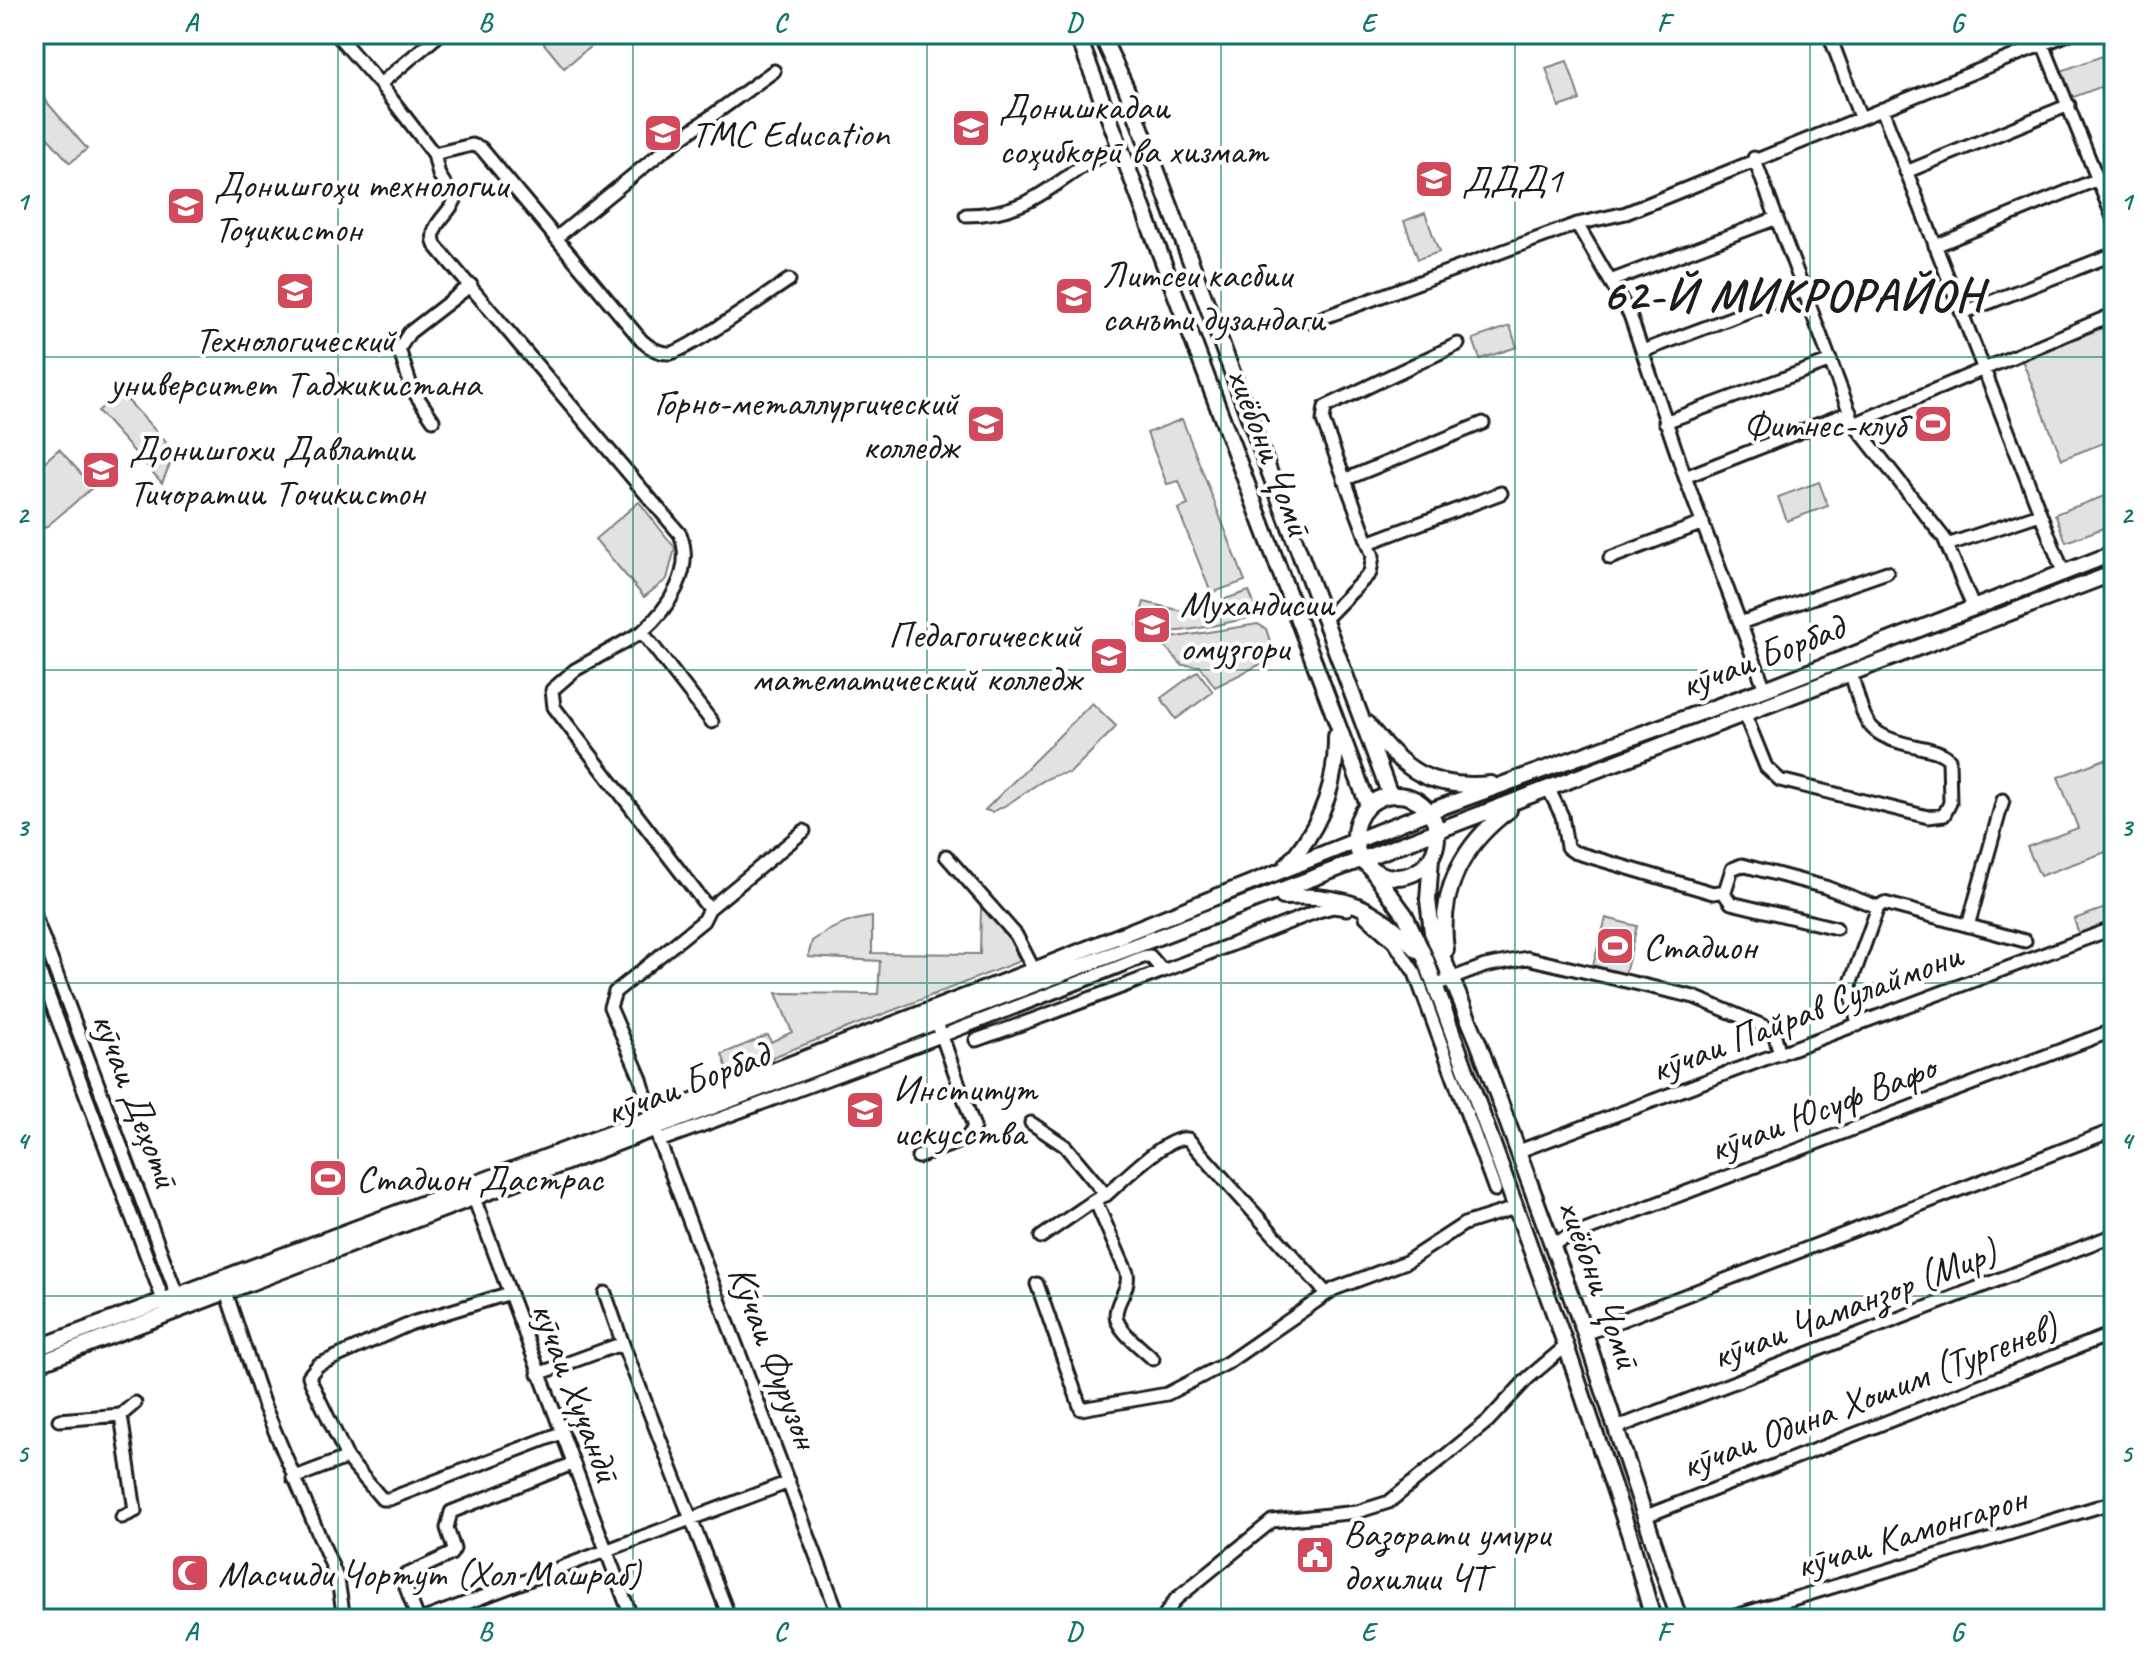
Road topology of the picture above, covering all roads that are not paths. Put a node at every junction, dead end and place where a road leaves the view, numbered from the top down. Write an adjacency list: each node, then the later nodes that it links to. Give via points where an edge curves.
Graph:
1 (336, 34): 9 (street)
2 (440, 34): 9 (street)
3 (1074, 34): 26 (main road, хиёбони Ҷомӣ)
4 (1101, 34): 24 (main road, хиёбони Ҷомӣ)
5 (1829, 34): 12 (street)
6 (2068, 34): 7 (street)
7 (2043, 44): 10 (street); 11 (street)
8 (774, 71): 22 (street)
9 (380, 84): 14 (street)
10 (2069, 105): 16 (street); 17 (street)
11 (1882, 109): 12 (street); 16 (street)
12 (1860, 117): 15 (street)
13 (1117, 148): 18 (street, via 1029,202)
14 (434, 154): 22 (street, via 472,145 481,148); 29 (street, via 439,175 455,200 435,226 433,240)
15 (1754, 158): 19 (street); 21 (street, via 1626,213)
16 (1906, 172): 23 (street)
17 (2098, 179): 20 (street); 23 (street)
18 (966, 215)
19 (1777, 218): 28 (street); 30 (street)
20 (2114, 220)
21 (1577, 224): 28 (street); 33 (street)
22 (556, 238): 27 (street, via 657,352 678,351)
23 (1935, 246): 31 (street)
24 (1189, 254): 26 (main road); 55 (main road, хиёбони Ҷомӣ)
25 (2114, 254): 31 (street)
26 (1164, 262): 63 (main road, хиёбони Ҷомӣ)
27 (789, 280)
28 (1613, 280): 35 (street)
29 (471, 285): 39 (street, via 409,333 399,349 412,389); 57 (street, via 680,534 685,560 672,598)
30 (1805, 290): 35 (street); 36 (street)
31 (1962, 313): 37 (street)
32 (2114, 314): 37 (street)
33 (1311, 322)
34 (1458, 344): 43 (street, via 1325,407 1323,421)
35 (1643, 351): 40 (street)
36 (1831, 361): 38 (street); 40 (street)
37 (1985, 371): 38 (street); 45 (street)
38 (1852, 418): 42 (street); 48 (street)
39 (433, 420)
40 (1665, 422): 42 (street)
41 (1483, 423): 43 (street)
42 (1685, 477): 46 (street)
43 (1344, 480): 47 (street)
44 (1501, 493): 47 (street)
45 (2040, 514): 48 (street); 53 (street)
46 (1703, 523): 50 (street); 56 (street)
47 (1368, 543): 55 (street, via 1373,556 1370,573)
48 (1947, 545): 54 (street)
49 (2114, 553): 53 (main road, кӯчаи Борбад)
50 (1610, 558)
51 (1887, 572): 56 (street)
52 (2114, 573): 58 (main road, кӯчаи Борбад)
53 (2064, 574): 54 (main road, кӯчаи Борбад)
54 (1974, 609): 59 (main road, кӯчаи Борбад)
55 (1325, 619): 60 (main road, хиёбони Ҷомӣ)
56 (1740, 623): 59 (street)
57 (642, 632): 62 (street); 82 (street, via 555,684 552,700)
58 (1851, 674): 61 (main road, кӯчаи Борбад); 61 (street, via 1875,733 1949,759 1950,803 1944,815 1928,817 1780,780 1766,767)
59 (1765, 689): 64 (main road, кӯчаи Борбад)
60 (1358, 712): 64 (main road, via 1392,755 1416,774 1469,786); 66 (main road, хиёбони Ҷомӣ)
61 (1745, 715): 65 (main road, кӯчаи Борбад)
62 (712, 722)
63 (1336, 723): 69 (main road, хиёбони Ҷомӣ); 77 (main road, via 1335,771 1325,808)
64 (1511, 782): 70 (main road, кӯчаи Борбад)
65 (1549, 790): 67 (main road, кӯчаи Борбад); 78 (street, via 1570,850)
66 (1390, 795): 69 (main road); 70 (main road, via 1413,799)
67 (1523, 799): 72 (main road, кӯчаи Борбад); 93 (main road, via 1477,837 1458,864 1443,931)
68 (2003, 800): 85 (street)
69 (1368, 805): 73 (main road)
70 (1430, 811): 72 (main road); 73 (main road, кӯчаи Борбад)
71 (804, 831): 82 (street)
72 (1437, 833): 75 (main road); 76 (main road, кӯчаи Борбад)
73 (1354, 842): 76 (main road); 77 (main road, кӯчаи Борбад)
74 (946, 856): 91 (street, via 1016,935)
75 (1431, 858): 76 (main road, кӯчаи Борбад, via 1398,878); 93 (main road, via 1432,932)
76 (1367, 866): 79 (main road, кӯчаи Борбад); 90 (main road, хиёбони Ҷомӣ, via 1405,915)
77 (1285, 867): 91 (main road, кӯчаи Борбад)
78 (1723, 892): 81 (street, via 1732,869 1742,865); 86 (street, via 1731,903)
79 (1267, 898): 80 (main road); 98 (main road, кӯчаи Борбад)
80 (1333, 902): 84 (main road); 92 (street)
81 (1878, 907): 85 (street, via 1884,903); 97 (street, via 1850,985)
82 (709, 909): 104 (street, Кӯчаи Фурузон, via 703,921 609,1001)
83 (35, 918): 120 (street, кӯчаи Деҳотӣ)
84 (1381, 922): 90 (main road); 101 (street, via 1415,973)
85 (1968, 926): 88 (street)
86 (1836, 928)
87 (2114, 928): 97 (street, кӯчаи Пайрав Сулаймони)
88 (2025, 941)
89 (34, 957): 94 (street, кӯчаи Деҳотӣ)
90 (1426, 960): 95 (main road, хиёбони Ҷомӣ)
91 (1034, 970): 104 (main road, кӯчаи Борбад)
92 (1162, 970): 98 (street, via 1150,956 1143,957); 100 (street, via 1135,985)
93 (1450, 973): 95 (street); 102 (street, via 1527,958 1694,997 1766,1027); 106 (main road, хиёбони Ҷомӣ)
94 (42, 984): 96 (street); 120 (street, кӯчаи Деҳотӣ)
95 (1435, 985): 101 (main road, хиёбони Ҷомӣ)
96 (34, 996)
97 (1858, 1025): 102 (street, кӯчаи Пайрав Сулаймони)
98 (939, 1028): 104 (main road, кӯчаи Борбад); 107 (street, via 974,1127 966,1139)
99 (2114, 1030): 114 (street, кӯчаи Юсуф Вафо)
100 (976, 1040)
101 (1451, 1052): 108 (street); 111 (main road, хиёбони Ҷомӣ)
102 (1780, 1054): 106 (street, кӯчаи Пайрав Сулаймони)
103 (1031, 1123): 110 (street, via 1065,1146)
104 (656, 1129): 109 (main road, кӯчаи Борбад); 139 (street, Кӯчаи Фурузон)
105 (2114, 1130): 122 (street)
106 (1519, 1151): 114 (main road, хиёбони Ҷомӣ)
107 (918, 1157)
108 (1495, 1190)
109 (472, 1191): 116 (main road, кӯчаи Борбад); 118 (street, кӯчаи Хуҷандӣ); 120 (main road, кӯчаи Борбад)
110 (1100, 1198): 113 (street); 119 (street, via 1166,1144 1188,1139); 126 (street, via 1129,1283 1116,1315)
111 (1515, 1208): 119 (street, via 1464,1224 1406,1262); 123 (main road, хиёбони Ҷомӣ)
112 (2114, 1235): 132 (street, кӯчаи Чаманзор (Мир))
113 (1041, 1237)
114 (1553, 1243): 122 (main road, хиёбони Ҷомӣ)
115 (1037, 1284): 119 (street, via 1081,1409 1087,1410 1167,1394 1227,1363)
116 (226, 1292): 120 (main road, кӯчаи Борбад); 138 (street)
117 (605, 1293): 124 (street)
118 (507, 1294): 128 (street, кӯчаи Хуҷандӣ); 136 (street, via 412,1323 318,1365 309,1376)
119 (1327, 1294)
120 (172, 1304): 125 (main road, кӯчаи Борбад); 127 (main road, кӯчаи Борбад)
121 (2114, 1333): 141 (street, кӯчаи Одина Хошим (Тургенев))
122 (1585, 1334): 132 (main road, хиёбони Ҷомӣ)
123 (1566, 1346): 135 (main road, хиёбони Ҷомӣ); 151 (street, via 1488,1421 1389,1502 1357,1512 1272,1521 1176,1599)
124 (624, 1347): 128 (street); 143 (street)
125 (34, 1349)
126 (1153, 1359)
127 (34, 1365)
128 (538, 1374): 133 (street, кӯчаи Хуҷандӣ)
129 (135, 1403): 130 (street)
130 (121, 1415): 131 (street); 142 (street, via 135,1511)
131 (59, 1420)
132 (1616, 1428): 134 (main road, хиёбони Ҷомӣ)
133 (561, 1433): 136 (street, via 389,1499 382,1499); 137 (street, кӯчаи Хуҷандӣ)
134 (1624, 1450): 135 (main road); 141 (main road, хиёбони Ҷомӣ)
135 (1603, 1456): 152 (main road, хиёбони Ҷомӣ)
136 (346, 1457): 138 (street)
137 (572, 1464): 144 (street, кӯчаи Хуҷандӣ); 147 (street, via 451,1512 451,1554 402,1577)
138 (293, 1478): 146 (street, via 338,1580)
139 (789, 1482): 143 (street); 145 (street, Кӯчаи Фурузон)
140 (2114, 1502): 154 (street, кӯчаи Камонгарон)
141 (1646, 1516): 153 (main road, хиёбони Ҷомӣ)
142 (122, 1517)
143 (692, 1521): 144 (street); 150 (street)
144 (606, 1553): 148 (street); 149 (street, кӯчаи Хуҷандӣ)
145 (837, 1618)
146 (344, 1619)
147 (418, 1619)
148 (424, 1619)
149 (632, 1619)
150 (730, 1619)
151 (1162, 1619)
152 (1653, 1619)
153 (1679, 1619)
154 (1726, 1619)

